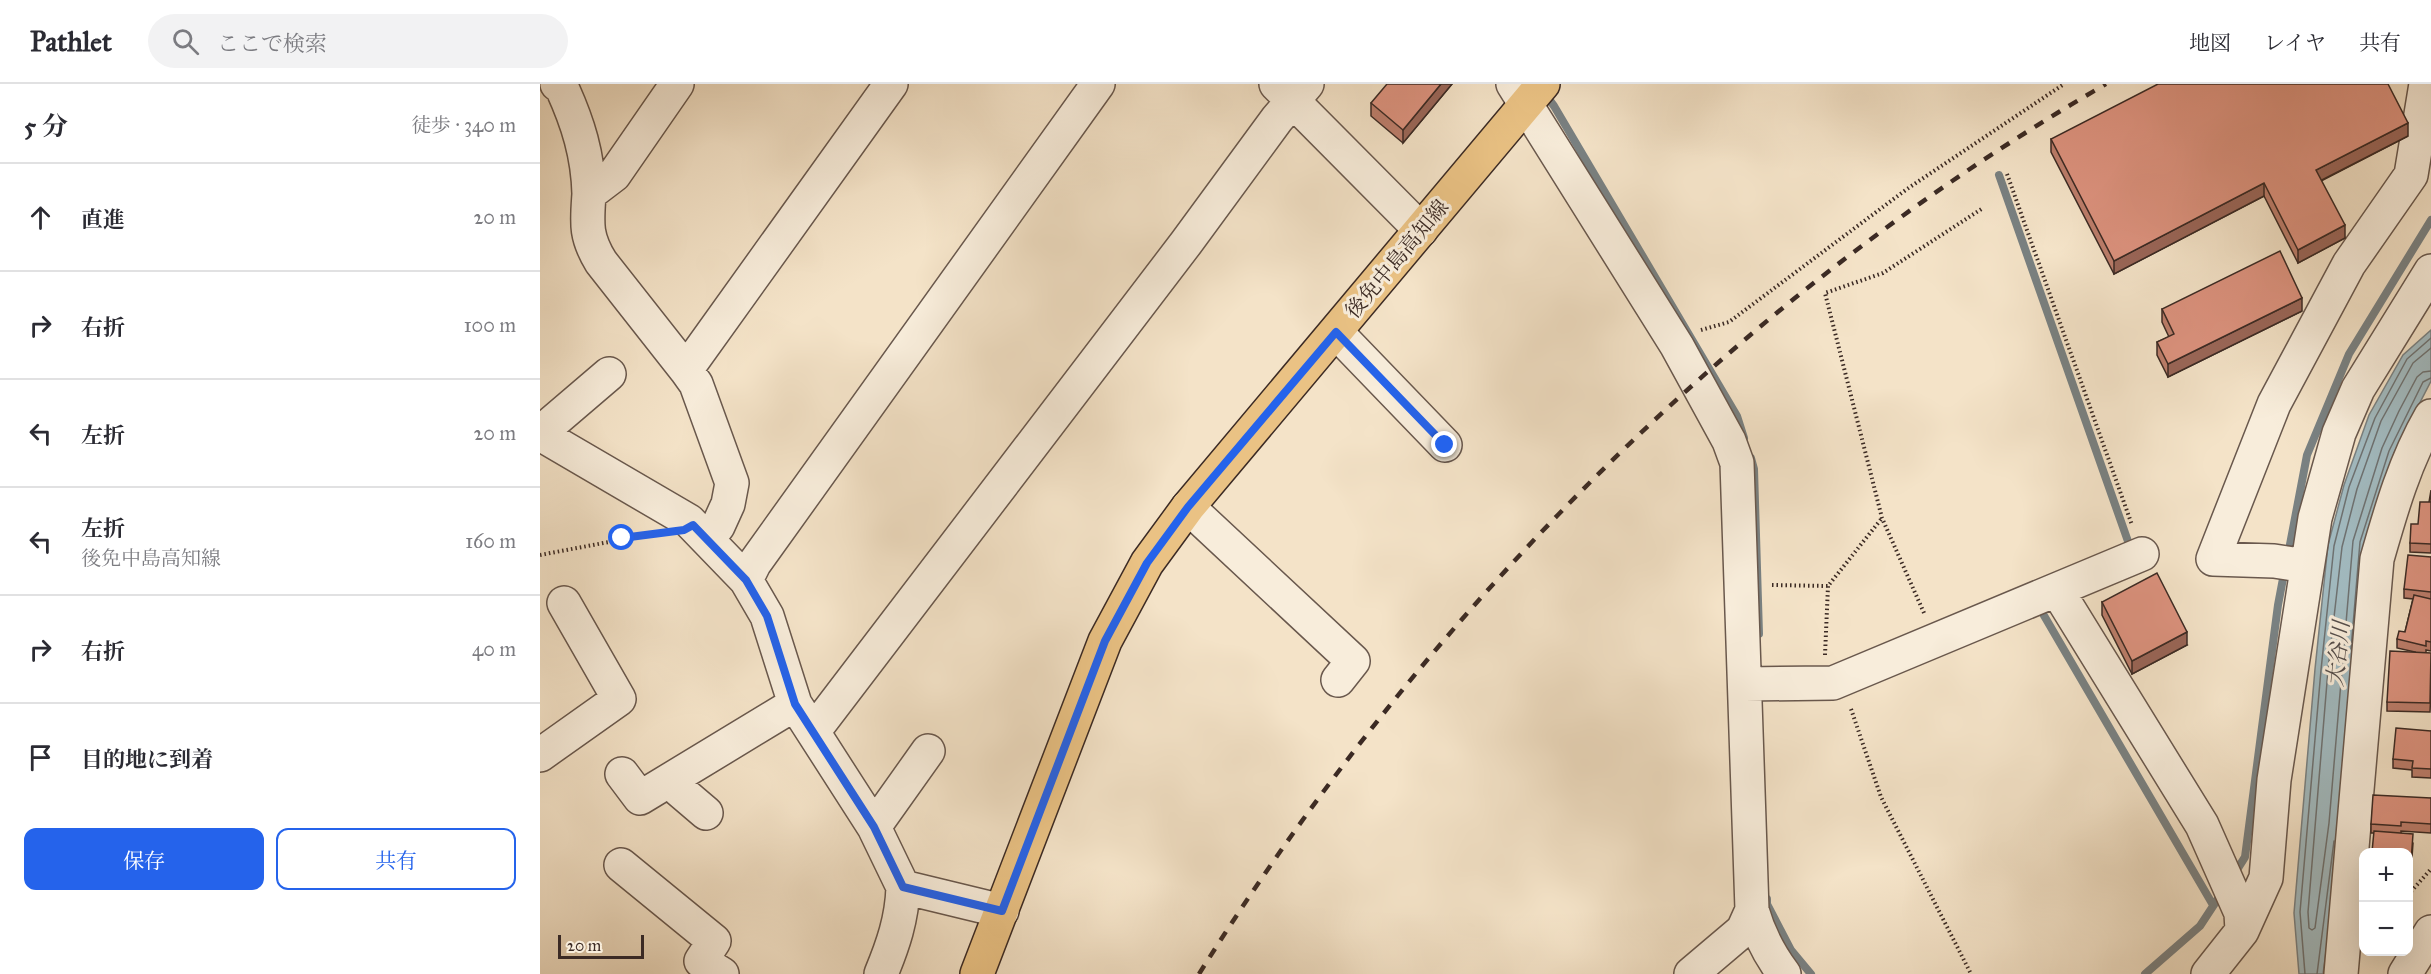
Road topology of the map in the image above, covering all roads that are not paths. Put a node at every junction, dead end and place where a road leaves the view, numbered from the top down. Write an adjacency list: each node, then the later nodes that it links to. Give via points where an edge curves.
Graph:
1 (557, 84): 8 (street, via 577,122 588,167)
2 (677, 84): 8 (street, via 614,175)
3 (891, 84): 12 (street)
4 (1098, 84): 21 (street)
5 (2426, 84): 20 (street, via 2411,175 2349,264 2274,404 2213,559)
6 (1292, 90): 9 (street); 27 (street, via 1277,119 1186,243)
7 (1529, 92): 9 (main road, 後免中島高知線); 25 (street, via 1677,346 1737,463)
8 (589, 194): 12 (street, via 586,232 591,246)
9 (1421, 230): 11 (main road, 後免中島高知線)
10 (2431, 271): 20 (street, via 2358,389 2339,433 2315,518)
11 (1336, 332): 16 (street); 17 (main road, 後免中島高知線)
12 (686, 370): 18 (street, via 696,384 732,483 718,526)
13 (609, 374): 15 (street)
14 (2431, 416): 46 (street, via 2416,442 2392,505 2377,560)
15 (540, 433): 18 (street)
16 (1445, 445)
17 (1188, 507): 24 (street, via 1353,661); 37 (main road, 後免中島高知線, via 1147,563 1105,641)
18 (701, 532): 21 (street)
19 (2142, 554): 22 (street)
20 (2307, 566): 38 (street, via 2274,780 2266,879)
21 (746, 580): 26 (street, via 767,616)
22 (2057, 590): 25 (street, via 1833,682); 38 (street, via 2202,825)
23 (564, 603): 29 (street, via 619,699)
24 (1338, 680)
25 (1745, 684): 36 (street)
26 (795, 704): 27 (street); 31 (street)
27 (813, 732): 33 (street)
28 (928, 751): 33 (street)
29 (540, 755)
30 (622, 774): 31 (street, via 640,798)
31 (672, 779): 32 (street)
32 (706, 813)
33 (874, 827): 35 (street)
34 (621, 865): 40 (street, via 714,941)
35 (903, 887): 37 (street); 41 (street, via 897,933)
36 (1752, 910): 43 (street, via 1743,930); 44 (street, via 1770,955)
37 (1002, 911): 42 (main road, 後免中島高知線)
38 (2242, 922): 45 (street)
39 (2431, 932): 47 (street)
40 (704, 970)
41 (881, 974)
42 (977, 974)
43 (1691, 974)
44 (1784, 974)
45 (2208, 974)
46 (2341, 974)
47 (2404, 974)

